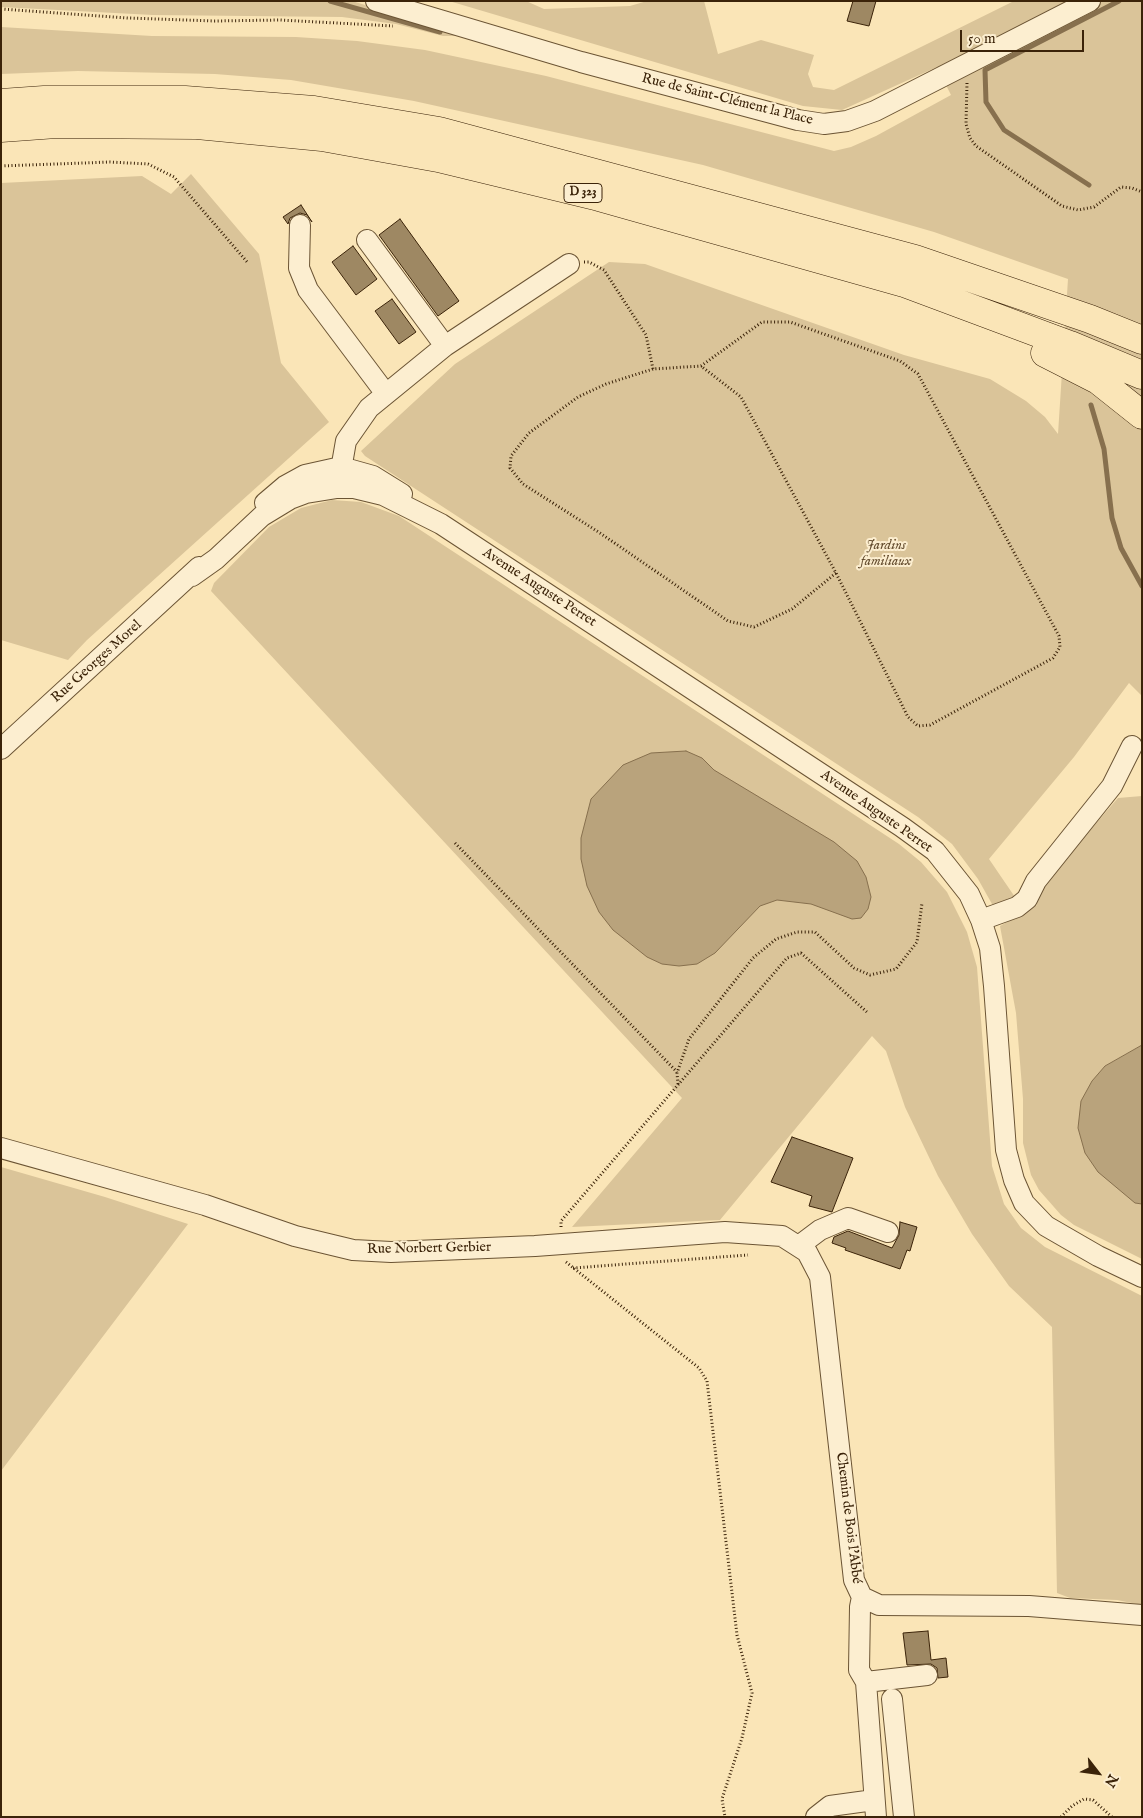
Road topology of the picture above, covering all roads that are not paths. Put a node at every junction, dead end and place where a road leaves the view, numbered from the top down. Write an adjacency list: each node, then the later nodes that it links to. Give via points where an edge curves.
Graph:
1 (376, 1): 2 (street, Rue de Saint-Clément la Place, via 590,65 824,124 847,121 874,111)
2 (1090, 1)
3 (1, 103): 9 (highway, D 323, via 185,100 314,110 439,131 915,259)
4 (1, 128): 8 (highway, D 323, via 56,124 196,125 322,137 438,158 599,197 904,283)
5 (300, 225): 12 (street, via 299,268 308,290)
6 (367, 240): 10 (street)
7 (569, 264): 10 (street)
8 (956, 302): 11 (highway, D 323); 13 (highway, via 993,331 1098,380)
9 (1142, 340)
10 (446, 346): 12 (street)
11 (1142, 375)
12 (386, 394): 14 (street, via 369,408 348,437)
13 (1142, 415)
14 (342, 467): 15 (street); 16 (street, Avenue Auguste Perret, via 383,481 422,506); 17 (street, Rue Georges Morel, via 317,471 285,486 211,554)
15 (337, 488): 16 (street, Avenue Auguste Perret, via 354,488 383,495); 17 (street, Rue Georges Morel, via 306,493 276,506)
16 (441, 524): 20 (street, Avenue Auguste Perret, via 909,832 934,852 954,875 969,894)
17 (192, 576): 19 (street, Rue Georges Morel)
18 (1132, 746): 20 (street, via 1112,786 1036,881 1027,899 1017,907)
19 (1, 749)
20 (981, 920): 25 (street, Avenue Auguste Perret, via 990,948 1006,1150 1024,1203 1046,1226)
21 (1, 1148): 23 (street, Rue Norbert Gerbier, via 205,1205 295,1236 353,1250 391,1252 561,1244 724,1232 772,1234)
22 (888, 1232): 23 (street, via 848,1218 820,1230)
23 (800, 1245): 24 (street, Rue Norbert Gerbier, via 813,1259)
24 (820, 1276): 26 (street, Chemin de Bois l'Abbé, via 854,1580)
25 (1142, 1277)
26 (862, 1597): 27 (street, Chemin de Bois l'Abbé, via 879,1606 1029,1606); 29 (street, via 859,1670)
27 (1142, 1615)
28 (928, 1674): 29 (street)
29 (866, 1682): 31 (street)
30 (892, 1699): 33 (street)
31 (875, 1808): 32 (street, via 830,1806)
32 (816, 1817)
33 (904, 1817)

